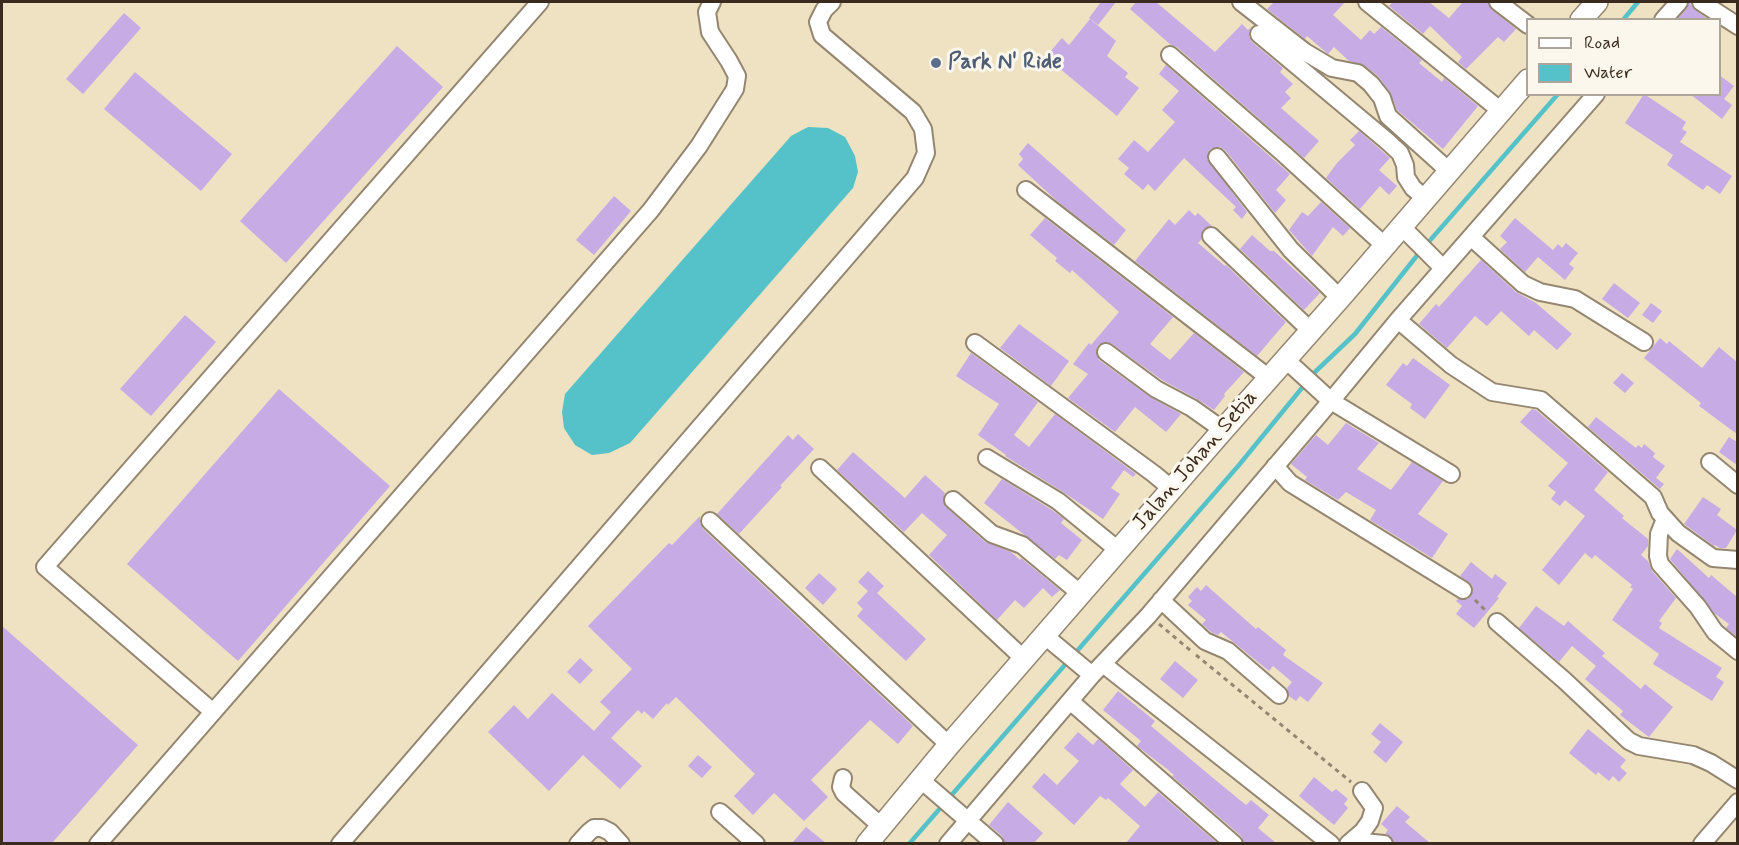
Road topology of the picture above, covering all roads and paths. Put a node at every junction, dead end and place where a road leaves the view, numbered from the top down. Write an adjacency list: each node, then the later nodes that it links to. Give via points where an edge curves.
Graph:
1 (540, 2): 61 (street, via 45,567)
2 (712, 2): 61 (street, via 707,12 710,32 737,76 735,89 699,146 651,210)
3 (832, 2): 73 (street, via 818,22 822,35 913,112 923,129 926,153 915,178)
4 (1241, 2): 20 (street, via 1305,52 1332,68 1358,73 1382,98 1388,116)
5 (1367, 2): 18 (street)
6 (1498, 2): 12 (street)
7 (1597, 2): 10 (main road)
8 (1679, 2): 11 (street)
9 (1701, 2): 13 (street)
10 (1583, 18)
11 (1665, 18)
12 (1526, 25)
13 (1737, 26)
14 (1259, 34): 22 (street, via 1400,153 1406,177)
15 (1170, 55): 26 (street)
16 (1526, 81): 18 (main road, Jalan Johan Setia)
17 (1594, 96): 25 (street)
18 (1497, 108): 20 (main road, Jalan Johan Setia)
19 (1217, 157): 28 (street, via 1291,250)
20 (1449, 171): 22 (main road, Jalan Johan Setia)
21 (1026, 190): 35 (street)
22 (1426, 199): 23 (main road, Jalan Johan Setia)
23 (1406, 232): 26 (main road, Jalan Johan Setia); 27 (street)
24 (1211, 236): 30 (street)
25 (1471, 237): 27 (street); 31 (street, via 1523,284 1540,292 1575,298)
26 (1384, 245): 28 (main road, Jalan Johan Setia)
27 (1439, 264): 29 (street)
28 (1340, 298): 30 (main road, Jalan Johan Setia)
29 (1398, 320): 36 (street); 46 (street, via 1451,365 1492,392 1541,400 1653,497)
30 (1310, 330): 34 (main road, Jalan Johan Setia)
31 (1644, 342)
32 (975, 344): 43 (street)
33 (1106, 351): 37 (street, via 1156,389)
34 (1291, 365): 35 (main road, Jalan Johan Setia); 36 (street)
35 (1269, 378): 37 (main road, Jalan Johan Setia)
36 (1327, 399): 40 (street); 42 (street)
37 (1223, 430): 43 (main road, Jalan Johan Setia)
38 (987, 458): 48 (street, via 1058,501)
39 (1710, 462): 44 (street)
40 (1275, 466): 51 (street, via 1290,483); 52 (street)
41 (820, 468): 57 (street)
42 (1451, 474)
43 (1164, 482): 48 (main road, Jalan Johan Setia)
44 (1737, 485)
45 (953, 500): 50 (street, via 992,534 1022,545)
46 (1665, 519): 49 (street, via 1713,558); 56 (street, via 1659,534 1660,564 1715,632)
47 (710, 521): 62 (street)
48 (1111, 544): 50 (main road, Jalan Johan Setia)
49 (1737, 560)
50 (1074, 589): 55 (main road, Jalan Johan Setia)
51 (1463, 590): 54 (path)
52 (1161, 600): 53 (street); 59 (street, via 1205,641 1228,651)
53 (1148, 616): 58 (street); 66 (path)
54 (1497, 622): 64 (street, via 1629,741 1693,755)
55 (1053, 642): 57 (main road, Jalan Johan Setia); 58 (street)
56 (1737, 651)
57 (1018, 653): 62 (main road, Jalan Johan Setia)
58 (1093, 669): 60 (street); 81 (street)
59 (1279, 694)
60 (1070, 701): 69 (street); 80 (street)
61 (212, 711): 72 (street)
62 (949, 745): 65 (main road, Jalan Johan Setia)
63 (843, 778): 70 (street, via 844,793)
64 (1737, 780)
65 (929, 786): 69 (street); 70 (main road, Jalan Johan Setia)
66 (1362, 791): 71 (street, via 1374,808 1370,820)
67 (1737, 802): 83 (street)
68 (720, 812): 76 (street)
69 (965, 816): 78 (street); 79 (street)
70 (881, 826): 77 (main road, Jalan Johan Setia)
71 (1350, 842): 82 (street)
72 (98, 843)
73 (340, 843)
74 (578, 843): 75 (street, via 594,828 610,832)
75 (621, 843)
76 (756, 843)
77 (867, 843)
78 (948, 843)
79 (996, 843)
80 (1234, 843)
81 (1331, 843)
82 (1384, 843)
83 (1702, 843)

